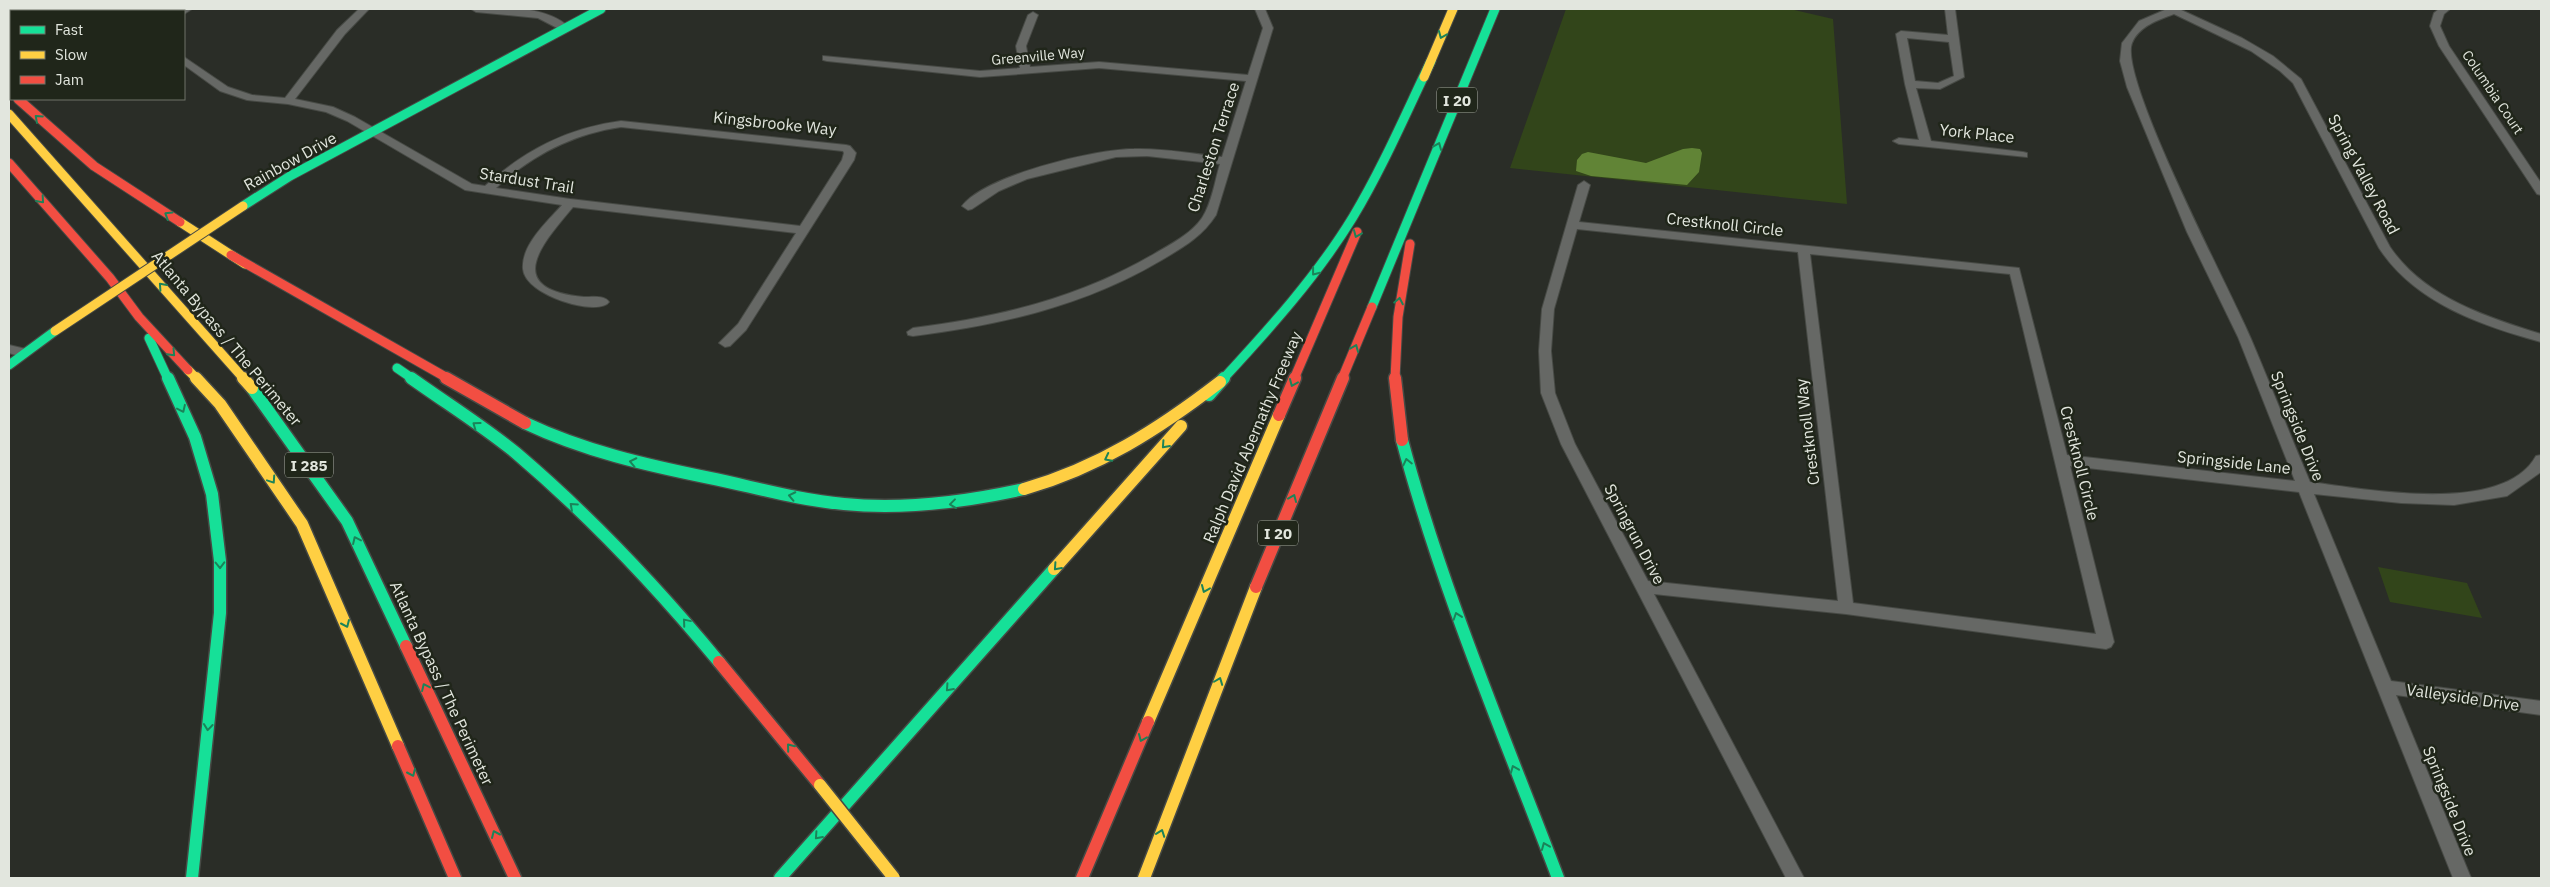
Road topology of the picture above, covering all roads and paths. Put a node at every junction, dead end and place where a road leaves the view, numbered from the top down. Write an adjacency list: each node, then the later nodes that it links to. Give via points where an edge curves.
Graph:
1 (364, 9): 20 (street, via 340,32)
2 (476, 9): 11 (street, via 540,15)
3 (601, 9): 11 (main road, Rainbow Drive)
4 (1260, 9): 17 (street, Charleston Terrace, via 1268,28)
5 (1453, 9): 15 (main road, Ralph David Abernathy Freeway / I 20, one-way to 15)
6 (1495, 9): 30 (main road, I 20, one-way to 6)
7 (1950, 9): 12 (street)
8 (2173, 9): 41 (street, Spring Valley Road, via 2258,50 2282,65 2297,82 2385,248 2400,268 2422,286 2465,311); 51 (street, Springside Drive, via 2143,23 2127,43 2125,61 2132,87 2193,232 2244,338)
9 (2444, 9): 31 (street, Columbia Court, via 2439,13 2435,26 2444,46)
10 (1033, 16): 16 (street, via 1021,46)
11 (566, 28): 22 (main road, Rainbow Drive)
12 (1955, 39): 18 (street, via 1959,78 1940,86); 18 (street, York Place, via 1901,34)
13 (827, 58): 16 (street, Greenville Way, via 980,74)
14 (185, 61): 20 (street, Stardust Trail, via 224,89 251,98)
15 (1431, 61): 48 (main road, one-way to 48, via 1356,209 1326,258); 61 (main road, Ralph David Abernathy Freeway / I 20, one-way to 61)
16 (1026, 71): 17 (street, Greenville Way, via 1099,65)
17 (1252, 78): 26 (street, Charleston Terrace)
18 (1910, 84): 24 (street, York Place)
19 (19, 100): 37 (main road, one-way to 19, via 94,166)
20 (288, 101): 22 (street, Stardust Trail, via 329,109)
21 (9, 114): 58 (main road, Atlanta Bypass / The Perimeter / I 285, one-way to 21, via 347,521 262,400)
22 (376, 132): 29 (street, Stardust Trail, via 469,187); 45 (main road, Rainbow Drive, bridge, via 290,176 127,281)
23 (1899, 141): 24 (street, York Place)
24 (1926, 144): 25 (street, York Place)
25 (2023, 155)
26 (1227, 161): 33 (street, via 1154,153 1116,154 1040,170 988,190); 40 (street, Charleston Terrace, via 1204,225 1152,261 1088,294 1030,313 966,326)
27 (9, 163): 39 (main road, I 285, one-way to 39, via 110,278)
28 (1584, 185): 34 (street, Springrun Drive)
29 (486, 191): 32 (street, Stardust Trail); 35 (street, Kingsbrooke Way, via 508,170 536,151 594,126 621,124 846,148 850,153 848,160)
30 (1420, 191): 62 (main road, I 20, one-way to 30, via 1239,629); 63 (main road, one-way to 30, via 1490,710 1423,519 1396,415 1393,372 1396,318)
31 (2541, 191)
32 (570, 203): 35 (street, Stardust Trail); 38 (street, via 549,227 529,259 530,275 539,287 562,298)
33 (968, 206)
34 (1572, 225): 36 (street, Crestknoll Circle); 52 (street, Springrun Drive, via 1548,309 1545,351 1548,393 1568,444)
35 (805, 230): 43 (street, Kingsbrooke Way, via 742,327)
36 (1804, 251): 49 (street, Crestknoll Circle, via 2014,272); 53 (street, Crestknoll Way)
37 (231, 255): 42 (main road); 48 (main road, one-way to 37, via 1186,411 1146,438 1049,484 989,499 919,508 818,502 622,460 550,436)
38 (603, 302)
39 (139, 317): 56 (main road, one-way to 56, via 195,437 212,494 220,561 220,613); 57 (main road, I 285, one-way to 57, via 220,404 302,524)
40 (913, 332)
41 (2541, 338)
42 (361, 343)
43 (725, 343)
44 (9, 349): 45 (street)
45 (25, 353): 47 (main road, Rainbow Drive)
46 (385, 359): 60 (main road, one-way to 46, bridge, via 670,602 598,529 515,454)
47 (9, 365)
48 (1220, 382): 59 (main road, one-way to 59)
49 (2061, 460): 51 (street, Springside Lane); 53 (street, Crestknoll Circle, via 2106,642)
50 (2541, 460): 51 (street, Springside Lane, via 2537,468 2502,492 2454,500)
51 (2303, 488): 54 (street, Springside Drive)
52 (1643, 587): 53 (street, Crestknoll Circle); 64 (street, Springrun Drive)
53 (1846, 608)
54 (2385, 687): 55 (street, Valleyside Drive); 65 (street, Springside Drive)
55 (2541, 708)
56 (192, 878)
57 (455, 878)
58 (515, 878)
59 (780, 878)
60 (894, 878)
61 (1082, 878)
62 (1144, 878)
63 (1558, 878)
64 (1795, 878)
65 (2462, 878)

